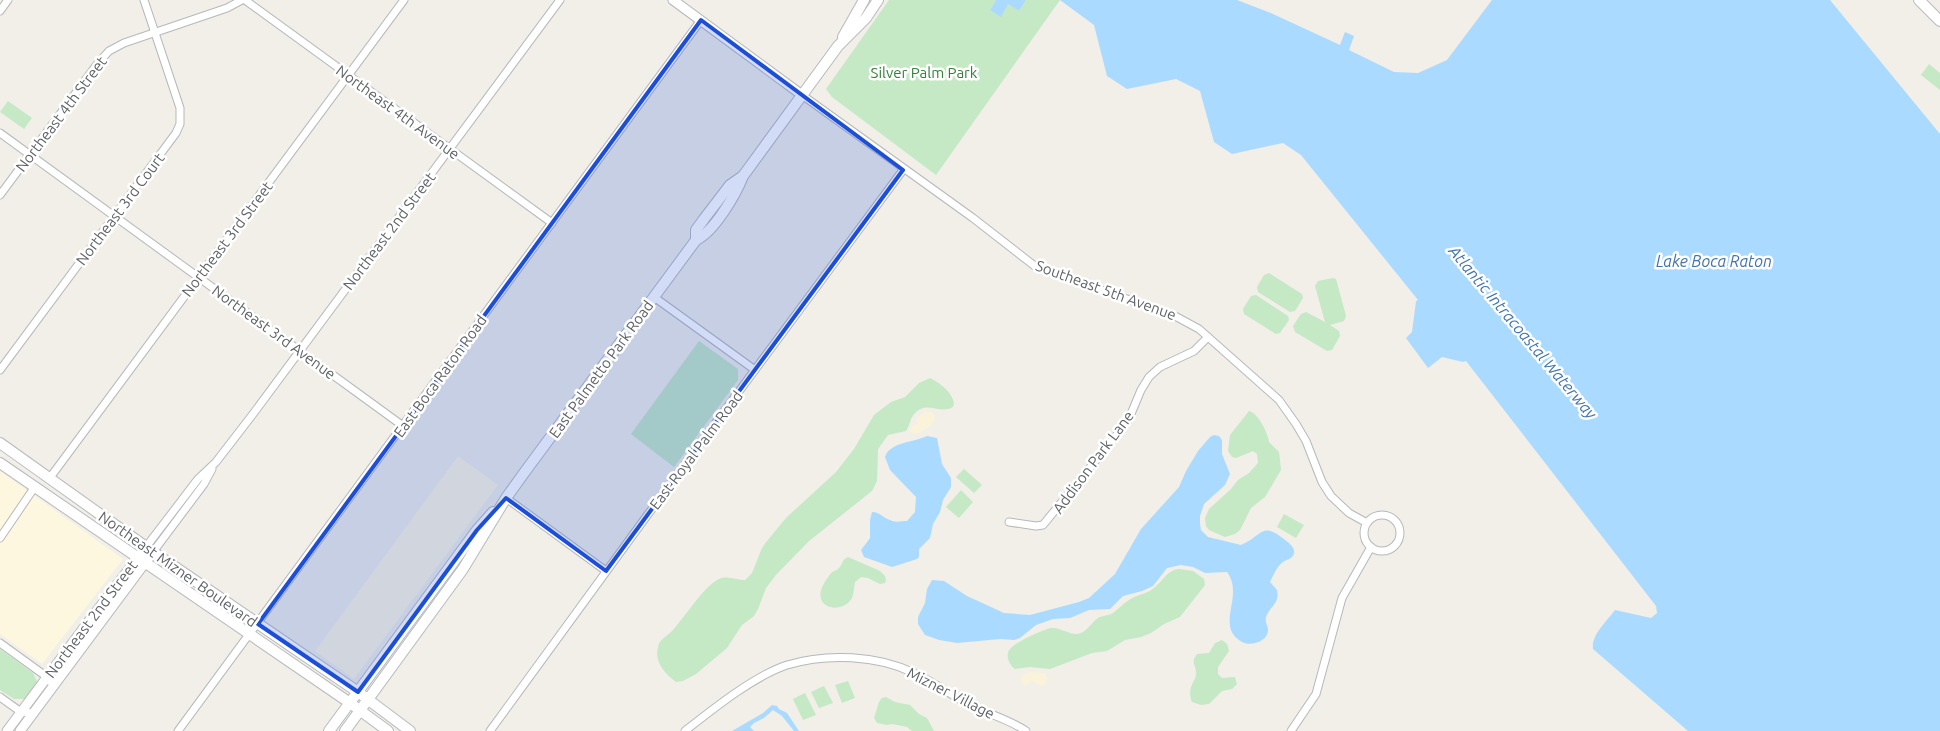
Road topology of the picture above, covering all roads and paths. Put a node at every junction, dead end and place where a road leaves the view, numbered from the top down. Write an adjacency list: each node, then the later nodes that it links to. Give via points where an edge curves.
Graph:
1 (8, 0): 10 (street)
2 (144, 0): 13 (street)
3 (243, 0): 13 (street, Northeast 4th Street); 15 (street, Northeast 4th Avenue)
4 (404, 0): 15 (street, Northeast 3rd Street)
5 (560, 0): 18 (street, Northeast 2nd Street)
6 (673, 0): 11 (street)
7 (864, 0): 14 (main road, East Palmetto Park Road)
8 (878, 0): 14 (main road, East Palmetto Park Road, via 866,18)
9 (1919, 0): 12 (main road)
10 (0, 11)
11 (700, 20): 16 (street); 23 (street, East Boca Raton Road)
12 (1940, 21)
13 (154, 32): 19 (street, Northeast 4th Street, via 124,42 103,57); 22 (street, Northeast 3rd Court, via 180,108 180,124)
14 (838, 46): 16 (main road, East Palmetto Park Road)
15 (348, 75): 18 (street, Northeast 4th Avenue); 24 (street, Northeast 3rd Street)
16 (802, 95): 20 (street, Southeast 5th Avenue); 25 (main road, East Palmetto Park Road, via 743,176 738,191)
17 (0, 133): 19 (street, Northeast 3rd Avenue)
18 (450, 149): 23 (street, Northeast 4th Avenue); 27 (street, Northeast 2nd Street)
19 (30, 155): 21 (street, Northeast 4th Street); 22 (street, Northeast 3rd Avenue)
20 (903, 170): 26 (street, Southeast 5th Avenue, via 1036,266 1175,316); 29 (street, East Royal Palm Road)
21 (0, 195)
22 (115, 216): 24 (street, Northeast 3rd Avenue); 28 (street, Northeast 3rd Court)
23 (552, 223): 30 (street, East Boca Raton Road)
24 (199, 277): 27 (street, Northeast 3rd Avenue); 33 (street, Northeast 3rd Street)
25 (654, 297): 29 (street); 35 (main road, East Palmetto Park Road)
26 (1208, 337): 36 (street, Addison Park Lane, via 1194,351 1160,367 1149,377 1128,421 1043,526); 37 (street, Southeast 5th Avenue, via 1279,400 1306,441 1331,496 1349,513)
27 (299, 351): 30 (street, Northeast 3rd Avenue); 40 (street, Northeast 2nd Street, via 216,462 204,484 188,499)
28 (0, 370)
29 (755, 370): 42 (street, East Royal Palm Road)
30 (403, 426): 43 (street, East Boca Raton Road)
31 (0, 443): 33 (main road, Northeast Mizner Boulevard)
32 (0, 463): 34 (main road, Northeast Mizner Boulevard)
33 (49, 478): 40 (main road, Northeast Mizner Boulevard)
34 (34, 488): 38 (street); 41 (main road, Northeast Mizner Boulevard)
35 (506, 498): 42 (street); 48 (main road, East Palmetto Park Road, via 477,530); 50 (main road, East Palmetto Park Road, via 463,569)
36 (1009, 522)
37 (1367, 523): 39 (street, via 1364,533); 39 (street, via 1375,516 1386,515 1399,527 1399,538 1392,547 1382,550)
38 (0, 538)
39 (1371, 547): 65 (street, via 1342,598 1316,694)
40 (150, 550): 41 (street, Northeast 2nd Street); 43 (main road, Northeast Mizner Boulevard)
41 (141, 560): 44 (main road, Northeast Mizner Boulevard); 46 (street, Northeast 2nd Street); 47 (street, Northeast 2nd Street)
42 (606, 571): 62 (street, East Royal Palm Road)
43 (258, 624): 44 (street, East Boca Raton Road); 48 (main road, Northeast Mizner Boulevard)
44 (250, 635): 51 (main road, Northeast Mizner Boulevard); 57 (street, East Boca Raton Road)
45 (0, 644): 46 (street)
46 (47, 677): 47 (street); 53 (street, Northeast 2nd Street)
47 (52, 688): 54 (street, Northeast 2nd Street)
48 (358, 692): 50 (main road, Northeast Mizner Boulevard); 51 (main road, East Palmetto Park Road)
49 (0, 697): 53 (street)
50 (368, 699): 52 (main road, East Palmetto Park Road); 61 (main road, Northeast Mizner Boulevard)
51 (350, 703): 52 (main road, Northeast Mizner Boulevard); 58 (main road, East Palmetto Park Road)
52 (360, 710): 59 (main road, East Palmetto Park Road); 60 (main road, Northeast Mizner Boulevard)
53 (21, 712): 54 (street); 55 (street, Northeast 2nd Street)
54 (34, 713): 56 (street, Northeast 2nd Street)
55 (7, 731)
56 (20, 731)
57 (178, 731)
58 (329, 731)
59 (345, 731)
60 (388, 731)
61 (410, 731)
62 (490, 731)
63 (685, 731): 64 (street, Mizner Village, via 754,681 787,665 836,657 875,661 914,672 966,703)
64 (1026, 731)
65 (1291, 731)

